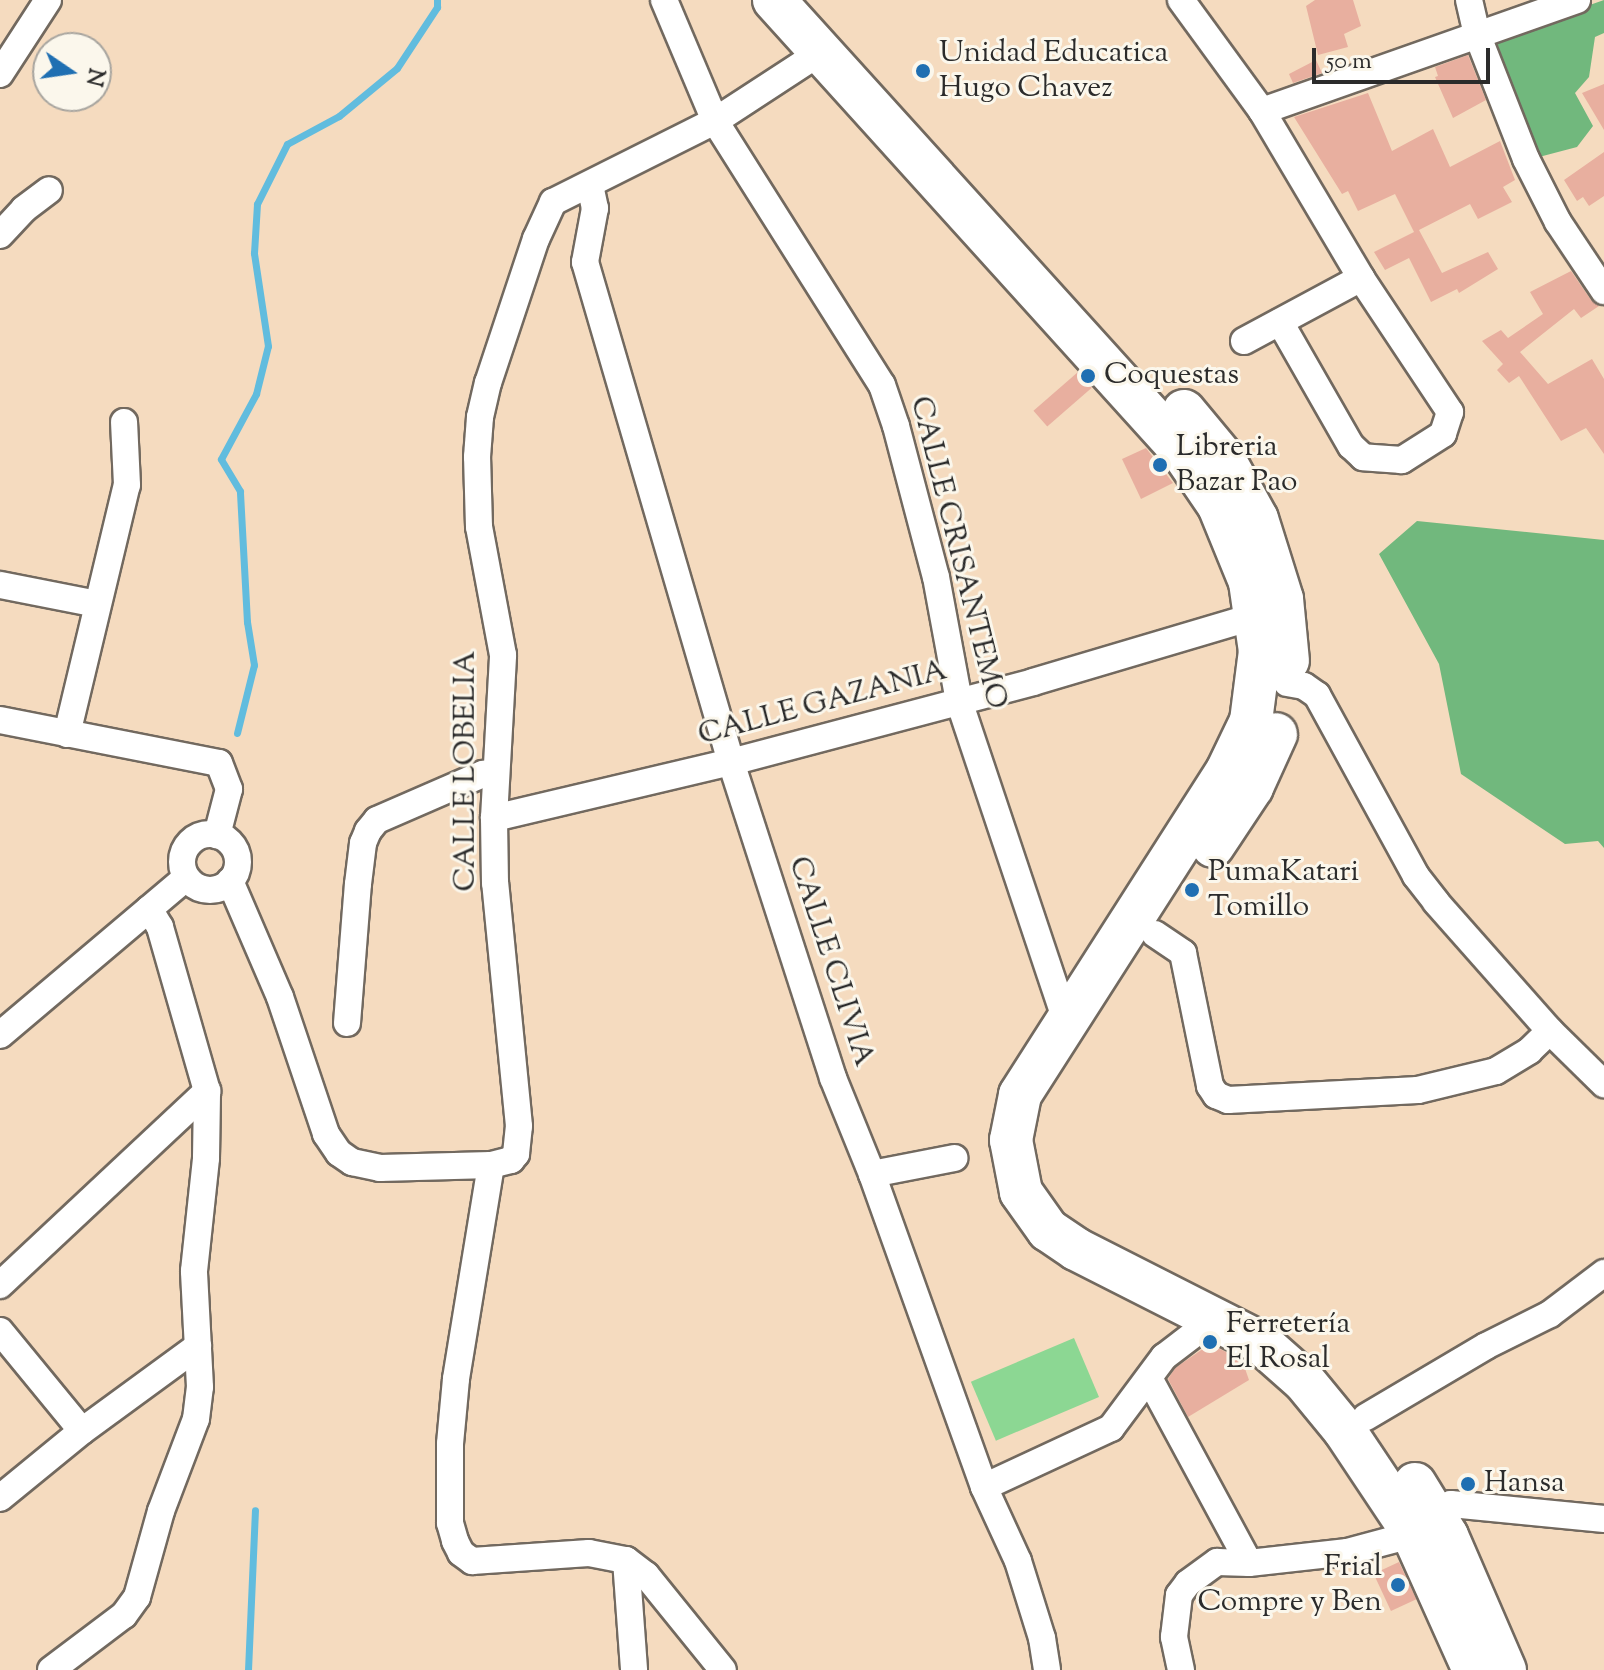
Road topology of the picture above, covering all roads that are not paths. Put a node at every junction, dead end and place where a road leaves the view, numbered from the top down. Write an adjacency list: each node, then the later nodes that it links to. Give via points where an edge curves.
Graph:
1 (48, 0): 10 (street)
2 (664, 0): 12 (street, CALLE CRISANTEMO)
3 (774, 0): 9 (main road)
4 (811, 0): 9 (main road)
5 (1181, 0): 11 (street)
6 (1469, 0): 8 (street)
7 (1577, 0): 8 (street)
8 (1477, 34): 11 (street); 17 (street, via 1526,159 1558,222)
9 (831, 43): 12 (street, CALLE LOBELIA); 23 (main road, via 1224,459 1261,530 1278,579)
10 (0, 74)
11 (1262, 111): 16 (street)
12 (715, 121): 13 (street, CALLE LOBELIA); 25 (street, CALLE CRISANTEMO, via 882,385 936,577)
13 (590, 185): 28 (street, CALLE CLIVIA, via 595,208 585,262); 29 (street, CALLE LOBELIA, via 553,202 480,417 479,527 503,655)
14 (49, 190): 15 (street)
15 (0, 235)
16 (1361, 278): 18 (street); 18 (street, via 1450,412 1443,434 1402,460 1363,457 1351,446)
17 (1604, 291)
18 (1280, 322): 19 (street)
19 (1244, 341)
20 (124, 422): 22 (street, via 127,485)
21 (0, 585): 22 (street)
22 (97, 604): 27 (street)
23 (1271, 627): 24 (main road); 25 (street, CALLE GAZANIA, via 1242,620); 37 (main road, via 1260,651 1256,698 1241,743)
24 (1287, 683): 35 (main road, via 1281,719 1252,787); 38 (street, via 1317,695 1416,876)
25 (959, 701): 28 (street, CALLE GAZANIA); 37 (street, CALLE CRISANTEMO)
26 (0, 720): 27 (street)
27 (67, 734): 31 (street, via 219,763 229,789)
28 (731, 762): 30 (street, CALLE GAZANIA); 44 (street, CALLE CLIVIA, via 833,1078)
29 (495, 773): 30 (street, CALLE LOBELIA); 36 (street, via 377,820 368,831)
30 (494, 818): 43 (street, CALLE LOBELIA, via 495,883 519,1126 516,1154)
31 (217, 835): 32 (street, via 199,836 186,846); 33 (street, via 230,843 237,858)
32 (186, 878): 33 (street, via 207,890); 34 (street)
33 (230, 881): 43 (street, via 280,997 326,1134 339,1153 380,1168)
34 (149, 909): 39 (street); 41 (street, via 160,927)
35 (1155, 934): 37 (main road); 38 (street, via 1183,953 1210,1086 1228,1100 1418,1090 1496,1071)
36 (347, 1023)
37 (1077, 1028): 47 (main road, via 1020,1095 1011,1140 1021,1192 1048,1230 1076,1249); 51 (main road, via 1039,1129 1043,1171 1061,1205 1114,1239 1265,1313 1331,1371)
38 (1550, 1031): 40 (street)
39 (0, 1035)
40 (1604, 1084)
41 (207, 1091): 46 (street); 49 (street, via 194,1271)
42 (954, 1158): 44 (street)
43 (491, 1165): 57 (street, via 456,1379 450,1444 450,1523 455,1541 472,1561 589,1553)
44 (872, 1174): 53 (street, CALLE CLIVIA)
45 (1604, 1273): 51 (street, via 1550,1314)
46 (0, 1285)
47 (1207, 1313): 50 (street, via 1198,1331 1164,1357); 51 (main road, via 1261,1343)
48 (0, 1331): 52 (street)
49 (198, 1346): 52 (street); 59 (street, via 196,1419 161,1511 137,1597 124,1615)
50 (1149, 1378): 53 (street, via 1111,1428); 58 (street)
51 (1356, 1424): 56 (main road)
52 (82, 1431): 54 (street)
53 (984, 1487): 62 (street, CALLE CLIVIA, via 1018,1561)
54 (0, 1498)
55 (1604, 1519): 56 (street, via 1451,1504)
56 (1423, 1522): 58 (street, via 1396,1539 1347,1552); 64 (main road); 65 (main road)
57 (626, 1560): 60 (street); 61 (street, via 646,1575)
58 (1249, 1563): 63 (street, via 1217,1562 1179,1595 1174,1637)
59 (51, 1670)
60 (634, 1670)
61 (723, 1670)
62 (1047, 1670)
63 (1181, 1670)
64 (1474, 1670)
65 (1505, 1670)

